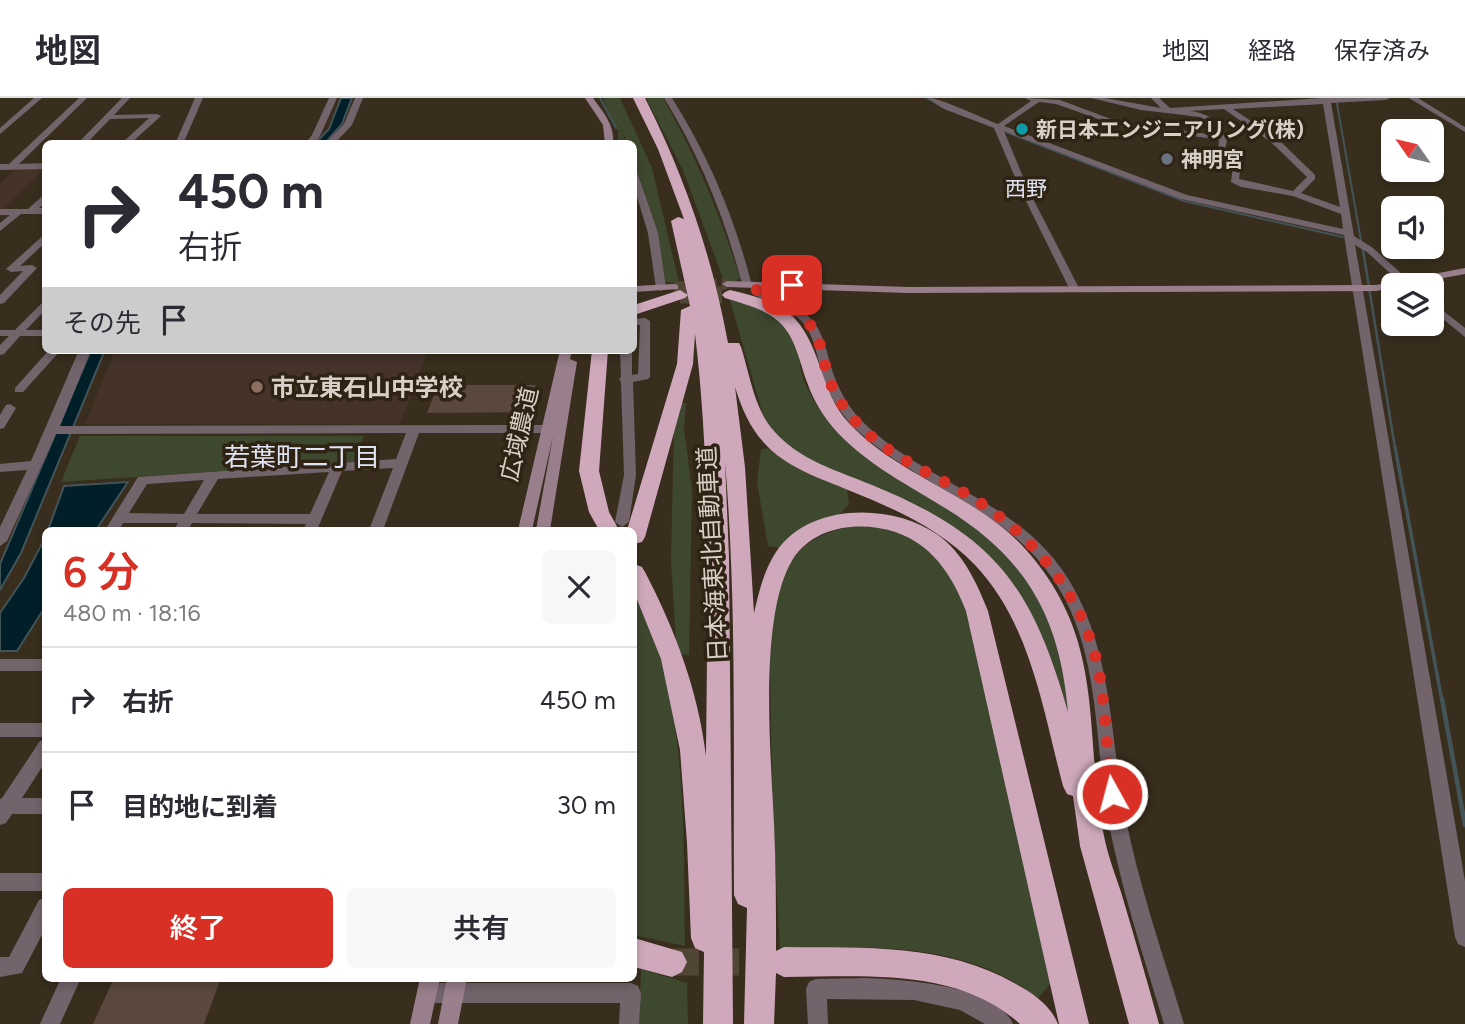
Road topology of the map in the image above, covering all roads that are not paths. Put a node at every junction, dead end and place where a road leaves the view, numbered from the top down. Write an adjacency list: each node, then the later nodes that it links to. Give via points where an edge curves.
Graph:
1 (38, 98): 24 (street)
2 (83, 98): 34 (street)
3 (126, 98): 21 (street)
4 (199, 98): 27 (street)
5 (333, 98): 28 (street)
6 (359, 98): 29 (street, via 348,125)
7 (589, 98): 30 (street, via 608,127)
8 (626, 98): 39 (highway, 日本海東北自動車道)
9 (639, 98): 49 (highway, 日本海東北自動車道, via 677,176)
10 (668, 98): 54 (street, via 716,190)
11 (932, 98): 22 (street)
12 (1095, 98): 20 (street)
13 (1155, 98): 20 (street)
14 (1386, 98): 17 (street)
15 (1413, 98): 23 (street)
16 (1034, 99): 22 (street); 31 (street, via 1057,102 1118,124)
17 (1341, 99): 18 (street)
18 (1327, 100): 19 (street); 36 (street)
19 (1224, 106): 20 (street); 35 (street, via 1275,141)
20 (1168, 110): 31 (street, via 1202,115)
21 (107, 117): 25 (street); 26 (street, via 157,116)
22 (998, 127): 47 (street, via 1184,197); 58 (street)
23 (1465, 130)
24 (0, 132)
25 (85, 140)
26 (130, 140)
27 (181, 140)
28 (312, 140)
29 (333, 140)
30 (610, 140)
31 (1223, 140): 38 (street, via 1221,151 1237,165 1234,180)
32 (42, 166): 34 (street)
33 (0, 167): 34 (street)
34 (11, 167)
35 (1312, 177): 36 (street); 38 (street)
36 (1339, 179): 45 (street)
37 (637, 184): 55 (street, via 653,233)
38 (1295, 194): 45 (street)
39 (671, 198): 97 (highway, via 690,314 689,336 678,391); 124 (highway, 日本海東北自動車道, via 704,337 713,438 718,570)
40 (42, 200): 41 (street)
41 (31, 211): 42 (street); 44 (street)
42 (42, 211)
43 (0, 212): 44 (street)
44 (18, 212): 46 (street)
45 (1344, 212): 47 (street)
46 (0, 228)
47 (1348, 235): 51 (street); 56 (street)
48 (42, 240): 60 (street, via 10,269 32,268)
49 (702, 251): 107 (highway, via 755,417 767,435 799,461 928,517 976,553 1004,585 1033,636); 125 (highway, 日本海東北自動車道, via 721,336 734,439 743,610)
50 (1465, 271): 52 (street)
51 (1395, 273)
52 (1444, 276)
53 (1381, 286): 56 (street)
54 (740, 287): 58 (street); 107 (highway, via 790,321 804,344 819,396 844,429 887,463 976,516 1037,576 1068,632 1074,658); 132 (street, via 790,307 811,326 837,396 865,431 1009,524 1031,543 1068,590 1088,633 1100,676 1116,814 1127,866)
55 (662, 288): 57 (street); 59 (street)
56 (1356, 288): 58 (street); 111 (street)
57 (637, 289)
58 (1075, 290)
59 (677, 291): 62 (highway)
60 (0, 301)
61 (42, 306): 66 (street)
62 (637, 309)
63 (1444, 316): 68 (street)
64 (637, 322): 76 (street, via 645,321 644,377)
65 (0, 333): 66 (street)
66 (17, 333): 67 (street); 69 (street)
67 (42, 333)
68 (1465, 334)
69 (0, 352)
70 (51, 354): 77 (street)
71 (83, 354): 82 (street)
72 (565, 354): 80 (street, 広域農道)
73 (572, 354): 81 (street, 広域農道)
74 (600, 354): 92 (highway, via 589,471 595,501)
75 (626, 354): 76 (street)
76 (625, 379): 92 (street, via 630,475)
77 (19, 390)
78 (10, 408): 79 (street)
79 (0, 425)
80 (546, 429): 81 (street); 83 (street); 95 (street, 広域農道)
81 (562, 429): 96 (street, 広域農道)
82 (52, 430): 83 (street); 85 (street)
83 (412, 432): 84 (street)
84 (401, 463): 87 (street); 94 (street)
85 (36, 465): 86 (street); 98 (street)
86 (0, 468)
87 (337, 468): 88 (street); 91 (street)
88 (214, 475): 89 (street, via 143,480); 90 (street)
89 (120, 518): 90 (street); 93 (street)
90 (185, 524): 91 (street)
91 (313, 524)
92 (615, 526)
93 (114, 527)
94 (377, 527)
95 (525, 527)
96 (543, 527)
97 (637, 530)
98 (0, 541)
99 (637, 578): 123 (highway, via 667,640 688,710 698,782)
100 (0, 665): 101 (street)
101 (42, 665)
102 (0, 730): 103 (street)
103 (42, 730)
104 (42, 752): 106 (street)
105 (42, 806): 106 (street)
106 (2, 810)
107 (1090, 833): 131 (highway)
108 (0, 882): 109 (street)
109 (42, 882)
110 (42, 914): 115 (street, via 15,966)
111 (1465, 937)
112 (637, 954): 113 (highway)
113 (672, 962)
114 (784, 962): 129 (highway, via 916,965 955,972 999,989)
115 (0, 967)
116 (69, 982): 119 (street)
117 (429, 986): 118 (street); 120 (street)
118 (456, 986): 121 (street); 122 (street, via 631,993)
119 (50, 1024)
120 (421, 1024)
121 (448, 1024)
122 (629, 1024)
123 (710, 1024)
124 (718, 1024)
125 (750, 1024)
126 (759, 1024): 130 (highway, via 763,947 759,670 765,617 772,585 794,544 827,524 866,519 912,529 931,541 952,561 968,588)
127 (818, 1024): 128 (street, via 816,989 941,994 978,1005)
128 (1003, 1024)
129 (1043, 1024)
130 (1074, 1024)
131 (1144, 1024)
132 (1174, 1024)

